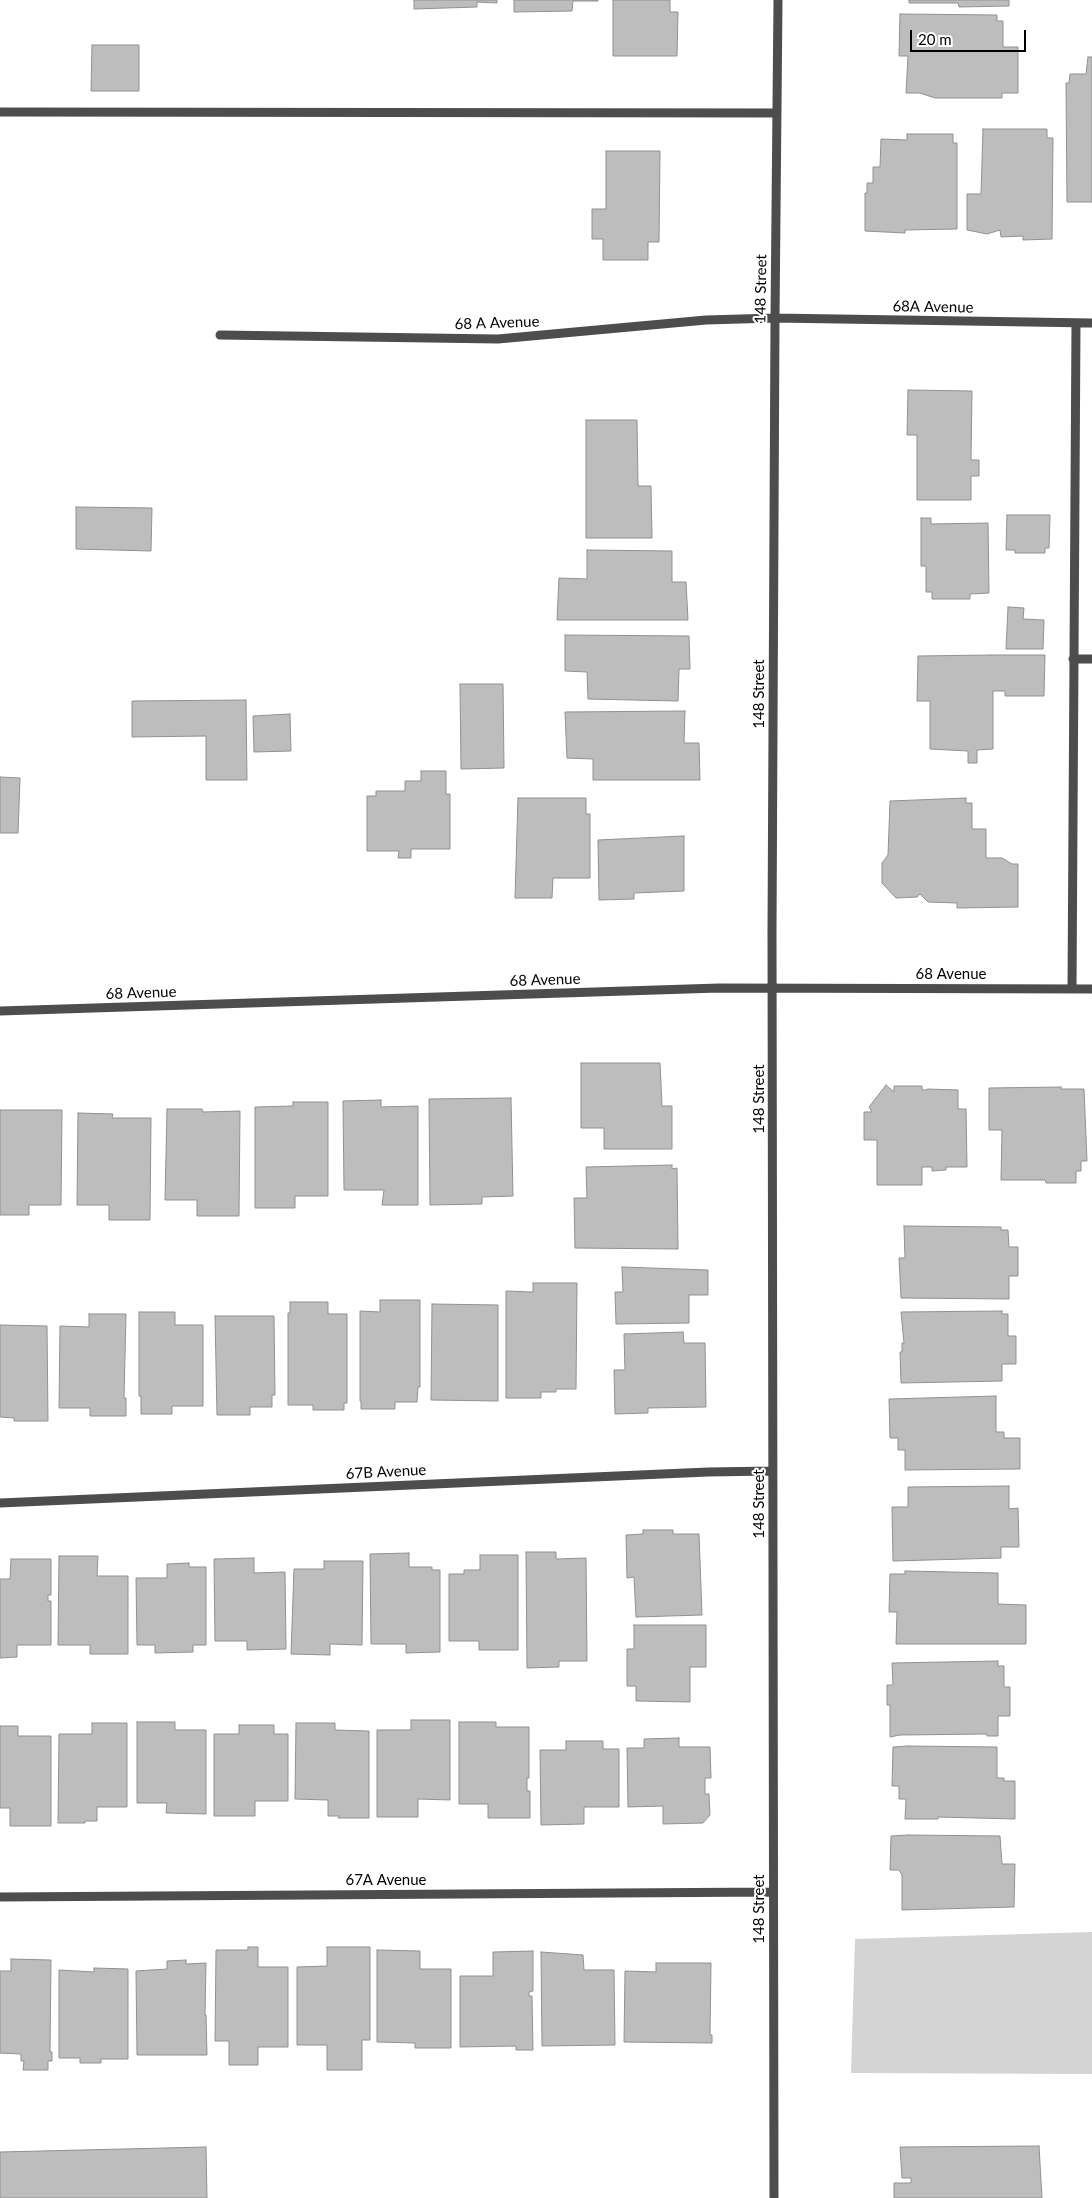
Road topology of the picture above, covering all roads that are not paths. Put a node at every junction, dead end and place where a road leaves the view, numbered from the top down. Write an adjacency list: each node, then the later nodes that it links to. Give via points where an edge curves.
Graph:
1 (778, 0): 3 (street, 148 Street)
2 (0, 112): 3 (street)
3 (777, 113): 4 (street, 148 Street)
4 (774, 318): 5 (street, 68A Avenue); 7 (street, 68 A Avenue, via 706,320 498,339); 10 (street, 148 Street)
5 (1076, 323): 6 (street, 68A Avenue); 8 (street)
6 (1092, 323)
7 (220, 335)
8 (1073, 659): 9 (street); 11 (street)
9 (1092, 659)
10 (772, 987): 11 (street, 68 Avenue); 13 (street, 68 Avenue); 14 (street, 148 Street)
11 (1072, 989): 12 (street, 68 Avenue)
12 (1092, 989)
13 (0, 1011)
14 (773, 1471): 15 (street, 67B Avenue); 16 (street, 148 Street)
15 (0, 1503)
16 (772, 1892): 17 (street, 67A Avenue); 18 (street, 148 Street)
17 (0, 1897)
18 (774, 2198)

